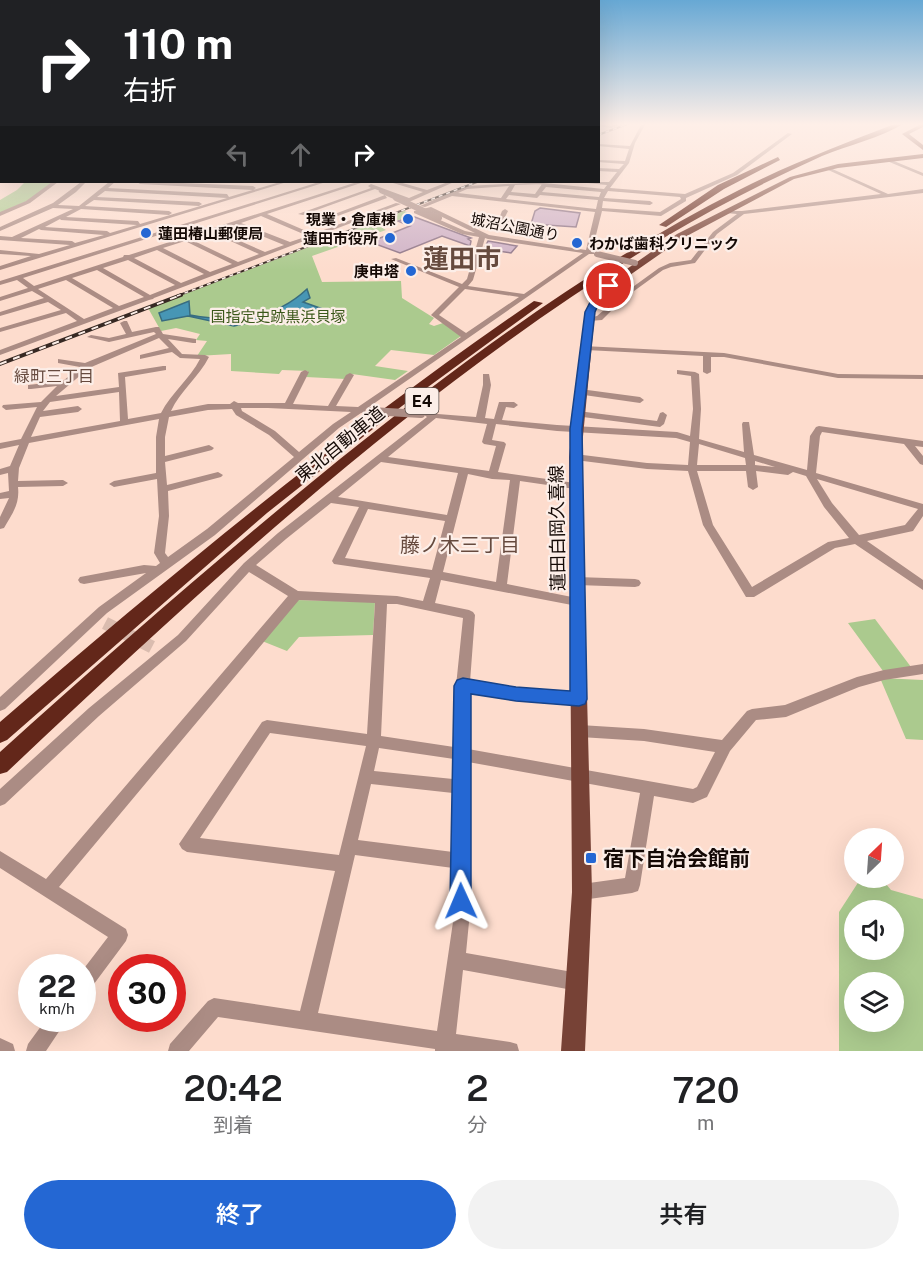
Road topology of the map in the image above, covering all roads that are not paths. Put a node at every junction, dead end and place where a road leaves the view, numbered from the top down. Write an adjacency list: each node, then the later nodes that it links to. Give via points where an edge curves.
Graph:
1 (620, 172): 26 (street)
2 (738, 172): 41 (street)
3 (745, 172): 9 (highway)
4 (751, 172): 9 (highway)
5 (767, 172): 73 (highway, 東北自動車道 / E4)
6 (783, 172): 220 (highway, 東北自動車道 / E4, via 716,205 602,272 504,340 368,443 253,539)
7 (815, 172): 59 (main road, 蓮田白岡久喜線, via 783,182)
8 (837, 172): 38 (street)
9 (738, 178): 73 (highway)
10 (55, 183): 43 (street)
11 (82, 183): 49 (street, via 61,201)
12 (111, 183): 27 (street)
13 (180, 183): 28 (street); 32 (street)
14 (281, 183): 28 (street)
15 (285, 183): 29 (street)
16 (319, 183): 29 (street)
17 (358, 183): 50 (street)
18 (363, 183): 25 (street)
19 (397, 183): 30 (street)
20 (448, 183): 30 (street)
21 (528, 183): 23 (street)
22 (584, 183): 26 (street)
23 (513, 184): 33 (street); 37 (street, via 466,188)
24 (555, 184): 26 (street); 34 (street, via 544,185)
25 (372, 188): 30 (street, via 409,200); 36 (street); 64 (street)
26 (606, 188): 41 (street); 45 (street)
27 (105, 189): 32 (street); 42 (street)
28 (261, 189): 40 (street)
29 (294, 190): 39 (street)
30 (425, 191)
31 (923, 191): 35 (street)
32 (166, 192): 40 (street); 48 (street)
33 (508, 192): 34 (street, via 537,196); 46 (street)
34 (539, 193): 45 (street)
35 (911, 193): 38 (street); 47 (street)
36 (383, 194): 66 (street); 72 (street, via 398,204); 79 (street, 城沼公園通り, bridge)
37 (452, 194): 46 (street); 55 (street)
38 (887, 195): 60 (street)
39 (279, 196): 50 (street); 67 (street)
40 (233, 197): 52 (street)
41 (683, 197): 56 (street, via 661,214)
42 (94, 198): 48 (street); 54 (street)
43 (33, 199): 44 (street); 61 (street)
44 (42, 199)
45 (601, 199): 51 (street); 56 (street)
46 (502, 201): 56 (street)
47 (923, 201)
48 (154, 202): 52 (street); 58 (street)
49 (52, 203): 54 (street); 75 (street)
50 (296, 203): 53 (street)
51 (650, 203)
52 (206, 205): 62 (street)
53 (283, 207): 63 (street); 64 (street)
54 (80, 208): 58 (street); 65 (street)
55 (412, 210)
56 (599, 210): 91 (street)
57 (505, 211): 68 (street, via 500,220)
58 (141, 212): 62 (street)
59 (728, 212): 60 (street); 98 (main road, 蓮田白岡久喜線)
60 (742, 213): 117 (street, via 715,233 693,262 661,269 599,318)
61 (0, 214)
62 (176, 214): 67 (street); 70 (street)
63 (261, 214): 69 (street); 78 (street)
64 (301, 214): 66 (street)
65 (60, 218): 70 (street); 74 (street)
66 (319, 221): 72 (street)
67 (193, 222): 76 (street); 86 (street)
68 (516, 222)
69 (236, 223): 76 (street); 84 (street)
70 (145, 224): 77 (street)
71 (459, 224): 79 (street); 79 (street, via 431,209 416,212 464,233); 85 (street)
72 (334, 227): 78 (street)
73 (660, 227): 216 (highway, 東北自動車道 / E4, via 498,330 341,446)
74 (38, 228): 77 (street); 81 (street)
75 (0, 229)
76 (212, 230): 82 (street); 90 (street)
77 (112, 234): 83 (street)
78 (311, 235): 84 (street)
79 (485, 237): 85 (street, 城沼公園通り); 108 (street, via 473,274)
80 (0, 238): 81 (street)
81 (13, 239): 83 (street)
82 (185, 239): 87 (street); 99 (street)
83 (80, 244): 89 (street); 92 (street)
84 (288, 244): 90 (street)
85 (532, 244): 91 (street, 城沼公園通り)
86 (112, 248): 89 (street); 94 (street)
87 (158, 248): 94 (street); 103 (street)
88 (0, 252): 92 (street)
89 (97, 253): 101 (street)
90 (263, 253): 99 (street)
91 (592, 253): 98 (street, 城沼公園通り, bridge); 110 (street)
92 (43, 255): 93 (street)
93 (32, 258): 97 (street); 101 (street)
94 (129, 258): 102 (street); 107 (street)
95 (394, 259): 108 (street)
96 (0, 260): 97 (street)
97 (22, 261): 100 (street)
98 (638, 263): 117 (main road, 蓮田白岡久喜線, via 601,293 592,304)
99 (237, 264): 103 (street)
100 (0, 268)
101 (49, 268): 104 (street)
102 (99, 268): 105 (street); 111 (street)
103 (211, 275): 107 (street)
104 (18, 278): 106 (street); 109 (street)
105 (67, 278): 109 (street); 114 (street)
106 (0, 283)
107 (182, 286): 111 (street)
108 (464, 287): 110 (street); 124 (street, via 435,315)
109 (34, 289): 112 (street); 113 (street)
110 (524, 296): 124 (street)
111 (151, 298): 114 (street)
112 (0, 299)
113 (49, 299): 115 (street); 116 (street)
114 (119, 309): 118 (street)
115 (66, 311): 118 (street); 120 (street)
116 (0, 314)
117 (589, 319): 128 (main road, 蓮田白岡久喜線)
118 (83, 322): 126 (street)
119 (124, 323): 121 (street)
120 (0, 330)
121 (130, 335): 122 (street, via 156,329); 123 (street)
122 (161, 335): 125 (street); 129 (street); 134 (street)
123 (91, 337)
124 (466, 337): 154 (street)
125 (193, 341)
126 (26, 343): 127 (street); 130 (street)
127 (0, 348)
128 (586, 348): 131 (street); 145 (main road, 蓮田白岡久喜線)
129 (172, 350): 132 (street); 155 (street, via 185,357 206,357)
130 (0, 353)
131 (706, 354): 138 (street); 141 (street, via 724,350 838,376)
132 (143, 357)
133 (61, 361): 134 (street)
134 (86, 366): 142 (street)
135 (163, 368): 144 (street, via 121,375)
136 (305, 372): 149 (street)
137 (680, 372): 164 (street, via 695,374)
138 (707, 372)
139 (350, 375): 152 (street)
140 (486, 376): 159 (street)
141 (923, 376)
142 (65, 383): 143 (street); 147 (street)
143 (31, 387)
144 (123, 389): 147 (street); 160 (street)
145 (580, 393): 146 (street); 161 (main road, 蓮田白岡久喜線)
146 (640, 400)
147 (45, 402): 151 (street); 156 (street)
148 (234, 404): 149 (street); 155 (street); 171 (street, via 240,413 272,433)
149 (288, 405): 152 (street)
150 (514, 405): 162 (street, via 502,404)
151 (6, 407)
152 (331, 408): 154 (street)
153 (78, 409): 156 (street)
154 (359, 410): 158 (street, bridge); 171 (street)
155 (165, 413): 160 (street); 174 (street)
156 (36, 415): 165 (street)
157 (663, 415): 161 (street, via 660,424)
158 (434, 416): 159 (street); 173 (street)
159 (480, 420): 162 (street)
160 (124, 421): 165 (street)
161 (577, 421): 162 (street); 164 (street); 172 (main road, 蓮田白岡久喜線)
162 (495, 422): 183 (street, via 487,442 501,444)
163 (746, 424): 170 (street)
164 (696, 440): 170 (street); 178 (street)
165 (25, 441): 168 (street); 177 (street)
166 (908, 443): 167 (street); 175 (street); 184 (street, via 819,429)
167 (923, 444)
168 (0, 446)
169 (208, 448): 174 (street)
170 (749, 455): 176 (street); 184 (street)
171 (299, 457): 200 (street, via 212,532)
172 (575, 457): 178 (street); 188 (main road, 蓮田白岡久喜線)
173 (378, 459): 180 (street); 193 (street)
174 (162, 460): 182 (street)
175 (923, 462)
176 (750, 467): 178 (street); 184 (street); 189 (street)
177 (14, 468): 179 (street); 190 (street)
178 (692, 469): 198 (street, via 708,525 750,594 832,544)
179 (0, 472)
180 (463, 472): 183 (street); 196 (street)
181 (218, 475): 191 (street)
182 (162, 476): 187 (street); 191 (street)
183 (492, 476): 185 (street)
184 (812, 476): 195 (street); 198 (street, via 828,505)
185 (515, 479): 188 (street); 205 (street)
186 (63, 483): 190 (street)
187 (114, 484)
188 (575, 486): 203 (main road, 蓮田白岡久喜線)
189 (753, 487)
190 (13, 489): 192 (street); 197 (street, via 14,498)
191 (163, 489): 200 (street, via 159,553)
192 (0, 496)
193 (328, 499): 194 (street); 199 (street)
194 (364, 505): 196 (street); 201 (street, via 338,561)
195 (923, 508): 198 (street, via 909,528)
196 (452, 519): 201 (street)
197 (0, 524)
198 (855, 538): 206 (street)
199 (248, 566): 207 (street); 225 (street, via 182,638)
200 (162, 567): 202 (street); 214 (street, via 103,610)
201 (437, 575): 205 (street); 210 (street)
202 (84, 579)
203 (577, 581): 204 (street); 209 (main road, 蓮田白岡久喜線)
204 (635, 583)
205 (501, 586): 209 (street)
206 (923, 586)
207 (296, 596): 208 (street); 230 (street)
208 (381, 600): 210 (street); 217 (street)
209 (578, 602): 213 (main road, 蓮田白岡久喜線)
210 (428, 606): 212 (street, via 469,615)
211 (923, 669): 218 (street, via 857,682 786,711 752,715)
212 (463, 686): 213 (street); 219 (street)
213 (579, 699): 215 (main road, 蓮田白岡久喜線)
214 (0, 705)
215 (580, 731): 218 (street, via 644,735); 221 (main road, 蓮田白岡久喜線)
216 (0, 734)
217 (374, 741): 219 (street); 222 (street); 229 (street, via 267,726 187,844)
218 (725, 747): 224 (street, via 702,792 693,796)
219 (461, 754): 221 (street); 223 (street)
220 (0, 765)
221 (581, 775): 224 (street); 231 (main road, 蓮田白岡久喜線)
222 (365, 777): 223 (street); 226 (street)
223 (460, 788): 228 (street)
224 (648, 788): 231 (street, via 632,885)
225 (0, 799)
226 (348, 846): 228 (street); 229 (street)
227 (0, 859): 230 (street)
228 (460, 861): 232 (street)
229 (344, 864): 235 (street)
230 (48, 888): 233 (street, via 120,935)
231 (582, 892): 234 (main road, 蓮田白岡久喜線)
232 (458, 960): 234 (street); 238 (street)
233 (96, 967)
234 (578, 982): 243 (main road, 蓮田白岡久喜線)
235 (307, 1020): 238 (street); 241 (street, via 214,1007)
236 (48, 1032): 240 (street)
237 (0, 1047): 239 (street)
238 (444, 1047): 242 (street)
239 (6, 1051)
240 (35, 1051)
241 (177, 1051)
242 (510, 1051)
243 (573, 1051)

